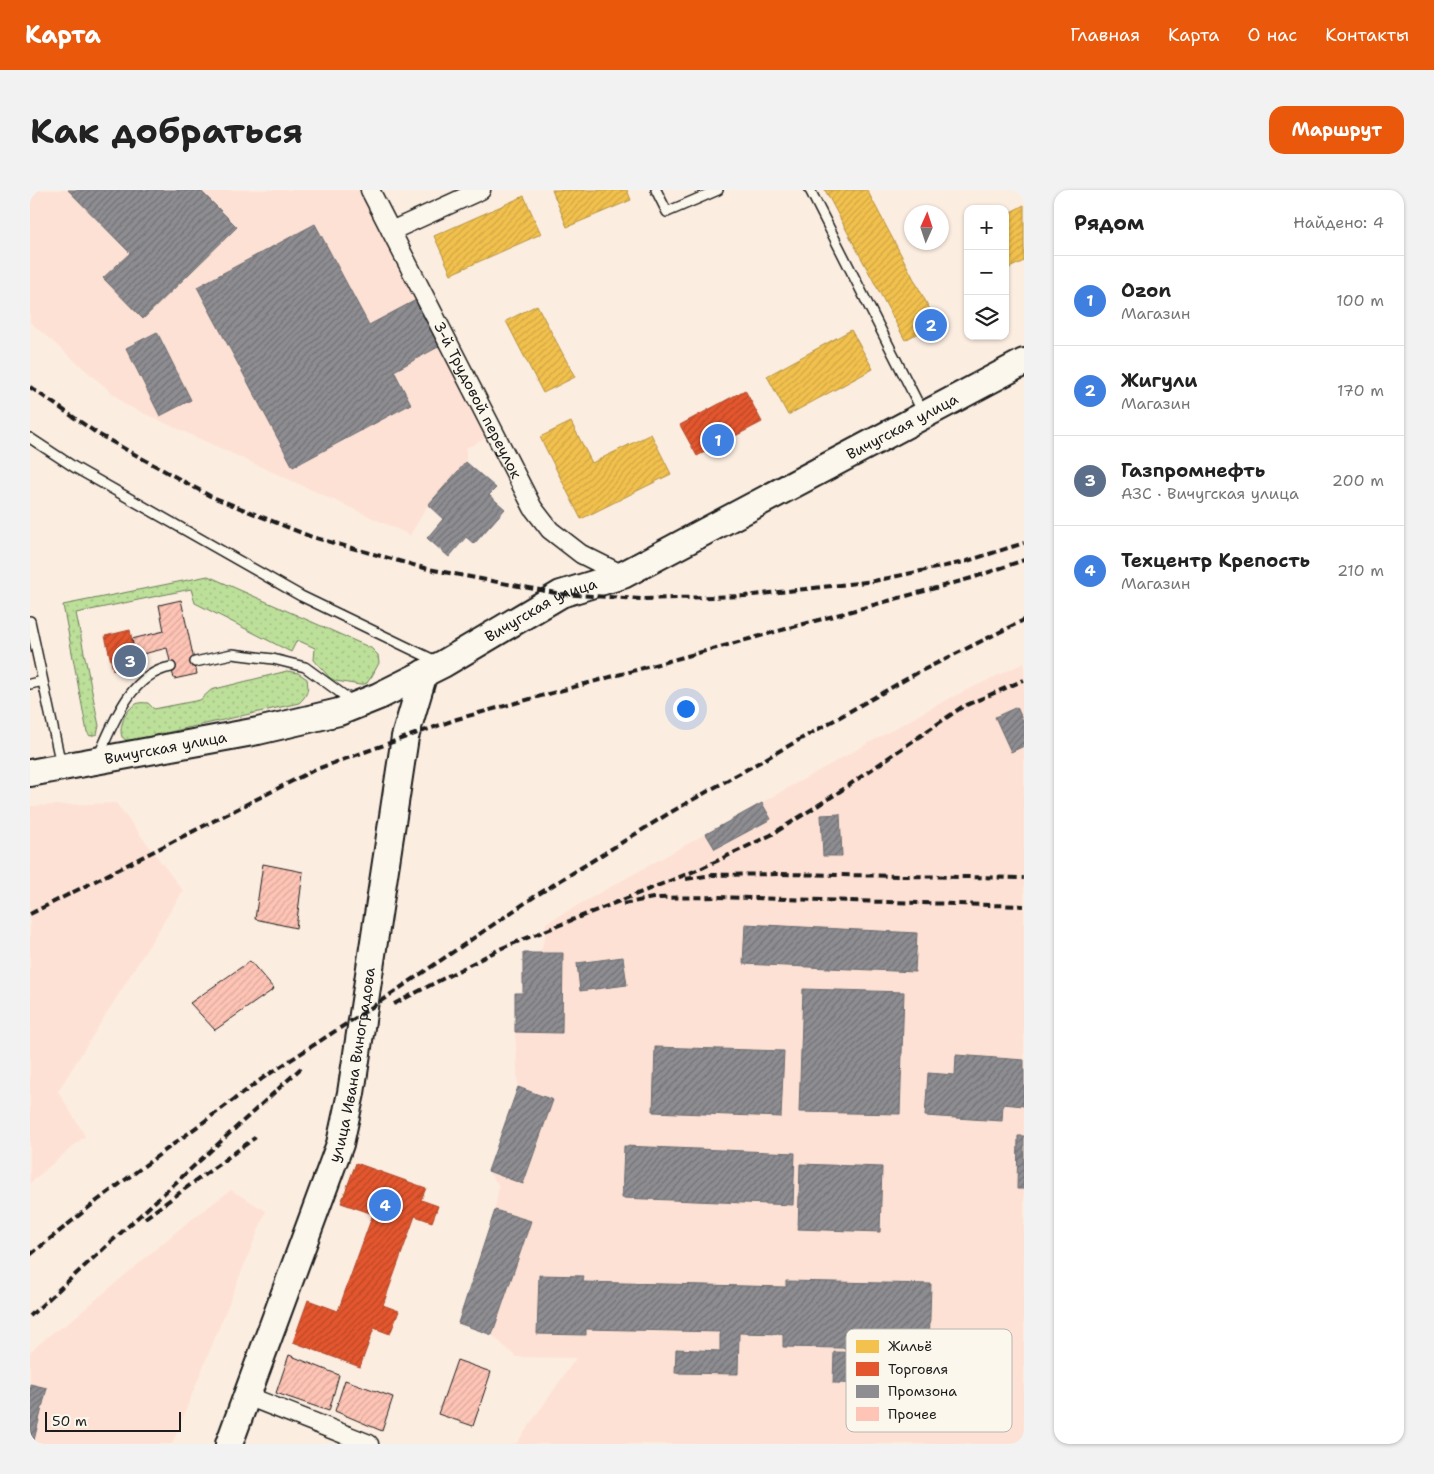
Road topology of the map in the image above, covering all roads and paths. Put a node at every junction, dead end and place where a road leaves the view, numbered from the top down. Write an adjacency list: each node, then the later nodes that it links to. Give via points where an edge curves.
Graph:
1 (370, 190): 6 (street, 3-й Трудовой переулок)
2 (481, 190): 6 (street)
3 (656, 190): 4 (lane, via 667,212)
4 (718, 190)
5 (810, 190): 8 (lane)
6 (391, 231): 10 (street, 3-й Трудовой переулок, via 534,508 550,530 581,554)
7 (1024, 362): 8 (main road, Вичугская улица)
8 (924, 415): 10 (main road, Вичугская улица)
9 (30, 438): 14 (lane, via 74,467)
10 (623, 575): 14 (main road, Вичугская улица, via 560,594)
11 (30, 621): 15 (lane)
12 (195, 662): 17 (lane, via 232,654 273,658 304,668)
13 (172, 666): 18 (lane, via 159,669 130,695 115,719)
14 (433, 668): 17 (main road, Вичугская улица); 21 (main road, улица Ивана Виноградова, via 405,737 352,1093 340,1144)
15 (43, 681): 16 (lane); 19 (lane)
16 (30, 684)
17 (358, 705): 18 (main road, Вичугская улица, via 258,732)
18 (97, 761): 19 (main road, Вичугская улица)
19 (62, 767): 20 (main road, Вичугская улица)
20 (30, 773)
21 (247, 1396): 22 (main road, улица Ивана Виноградова); 23 (street)
22 (230, 1444)
23 (369, 1444)

